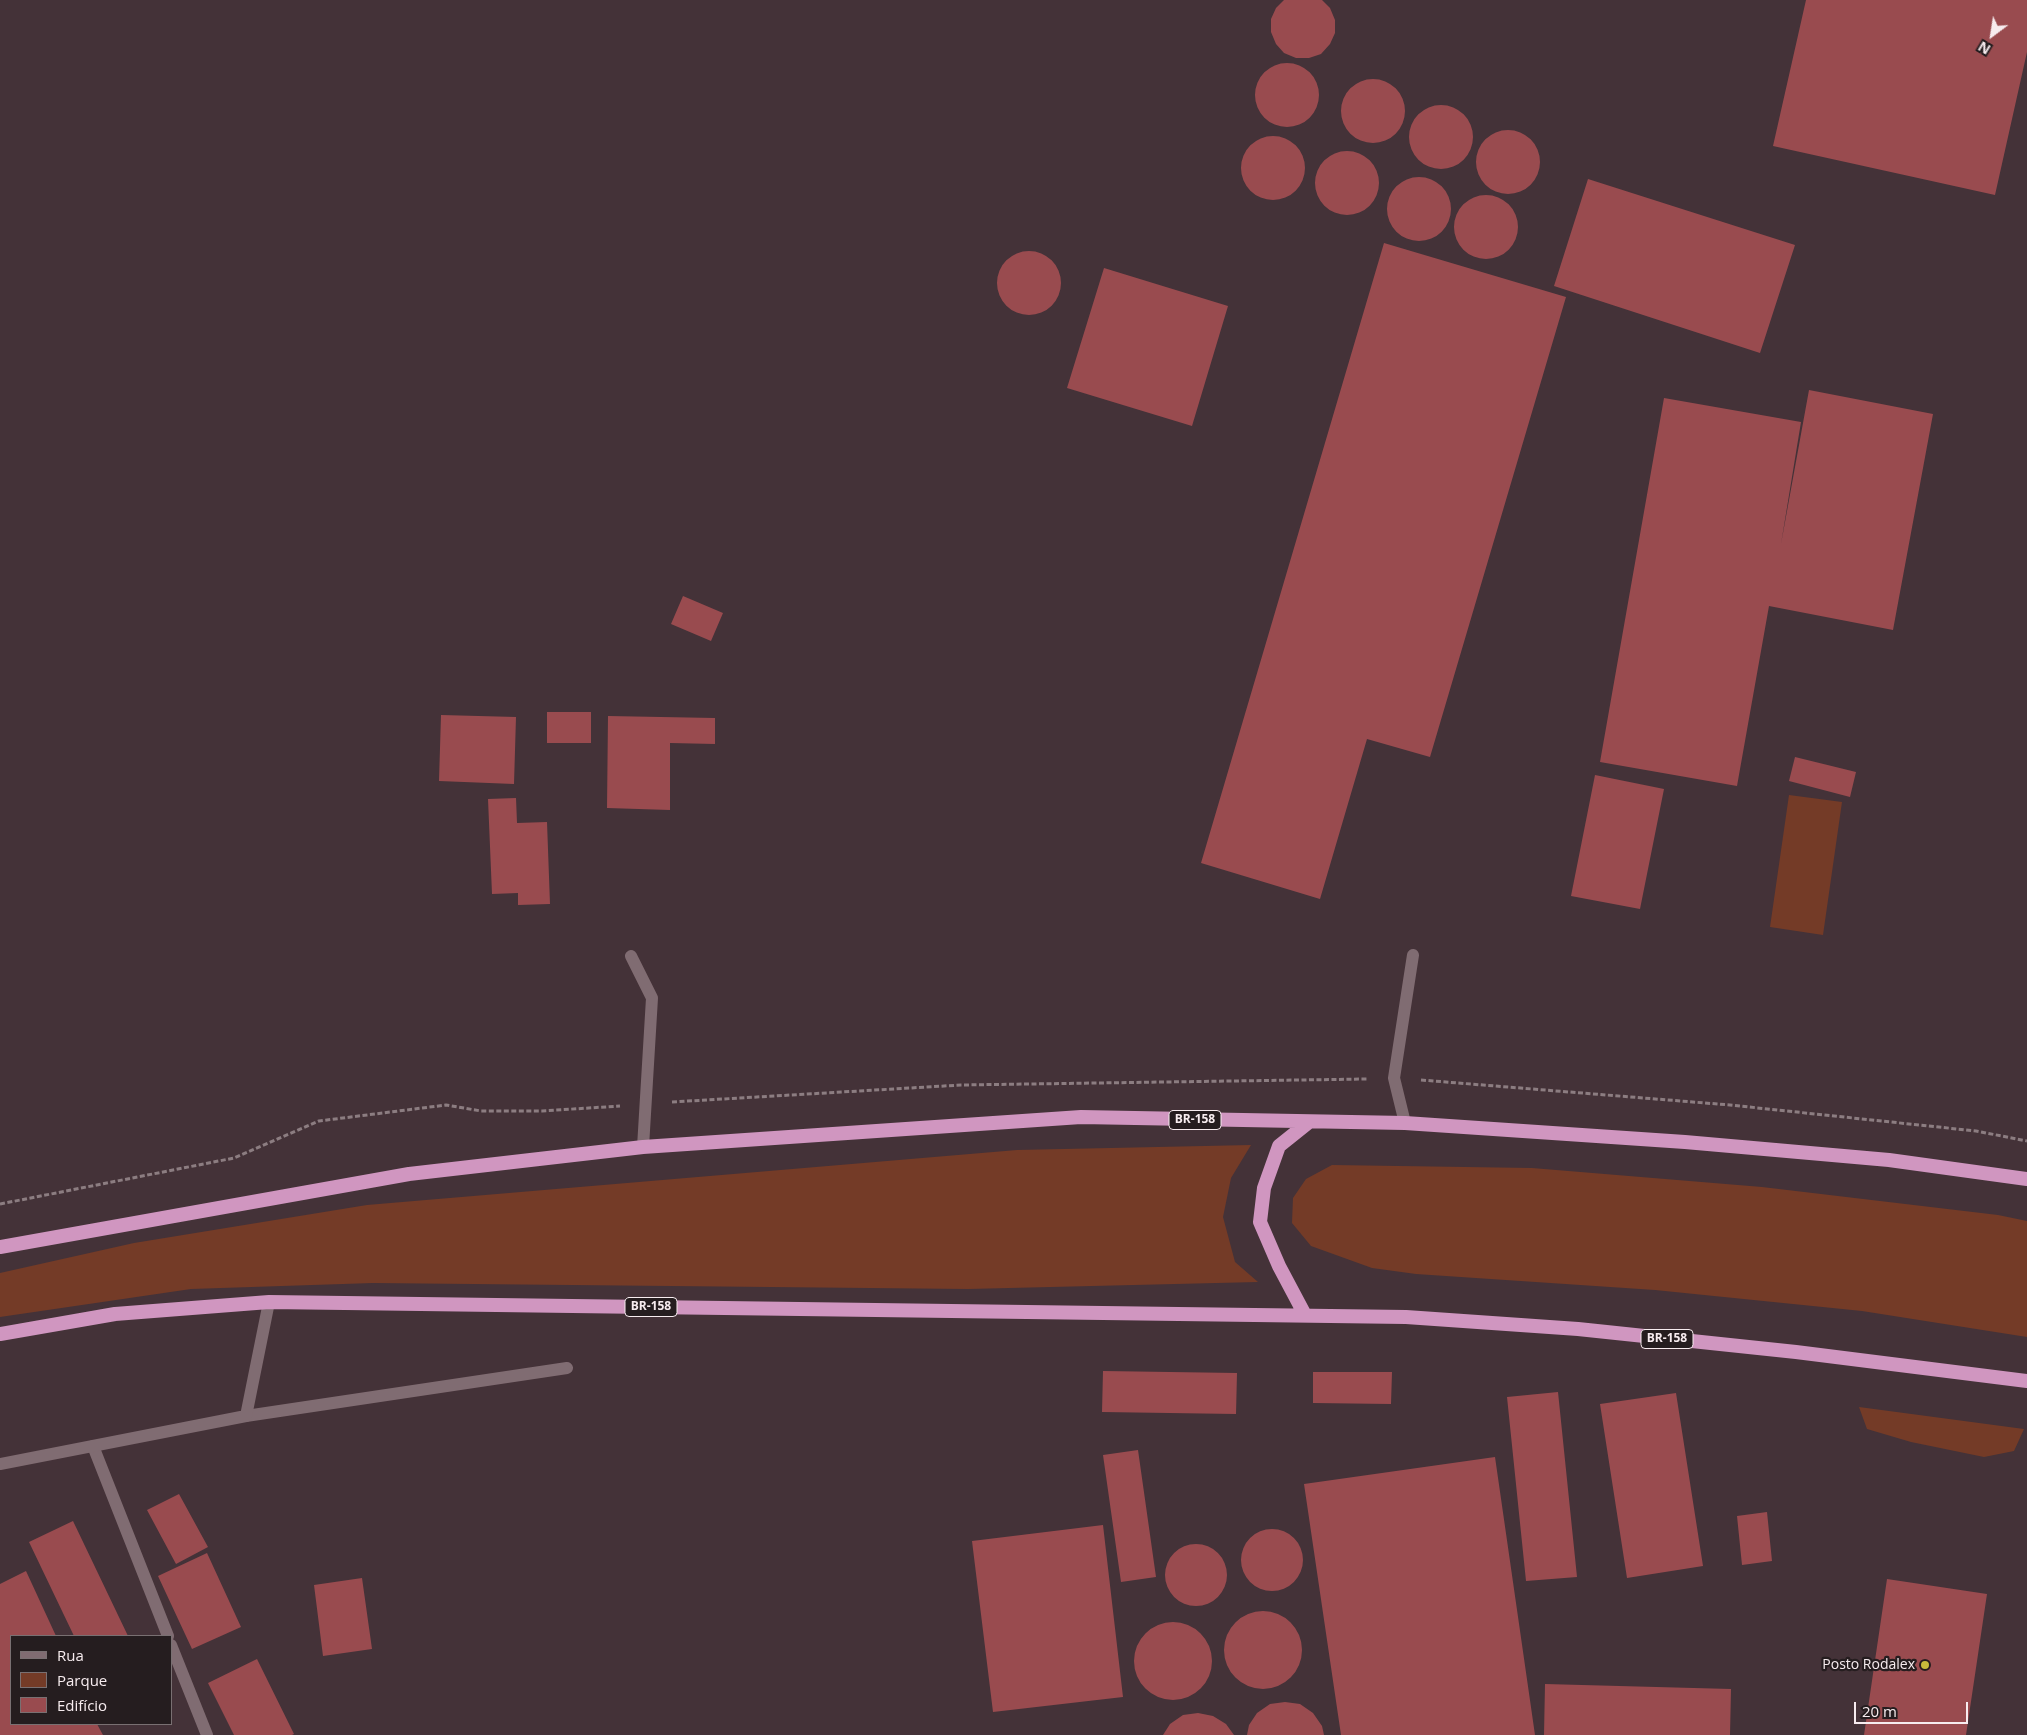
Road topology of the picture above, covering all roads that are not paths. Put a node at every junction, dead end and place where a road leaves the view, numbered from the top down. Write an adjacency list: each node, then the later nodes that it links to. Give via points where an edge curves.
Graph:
1 (1413, 955): 4 (street, via 1394,1078)
2 (631, 956): 5 (street, via 652,998)
3 (1309, 1122): 4 (highway, BR-158); 5 (highway, BR-158, via 1081,1117); 9 (highway, via 1278,1146 1264,1188 1260,1222)
4 (1405, 1123): 6 (highway, BR-158, via 1889,1160)
5 (643, 1148): 7 (highway, BR-158, via 409,1174)
6 (2027, 1179)
7 (0, 1247)
8 (269, 1302): 9 (highway, BR-158); 10 (highway, BR-158, via 114,1314); 13 (street)
9 (1305, 1315): 12 (highway, BR-158, via 1406,1317 1578,1329)
10 (0, 1334)
11 (568, 1368): 13 (street)
12 (2027, 1381)
13 (246, 1416): 14 (street)
14 (93, 1446): 15 (street); 16 (street)
15 (0, 1464)
16 (168, 1635)
17 (172, 1648): 18 (street)
18 (207, 1735)

